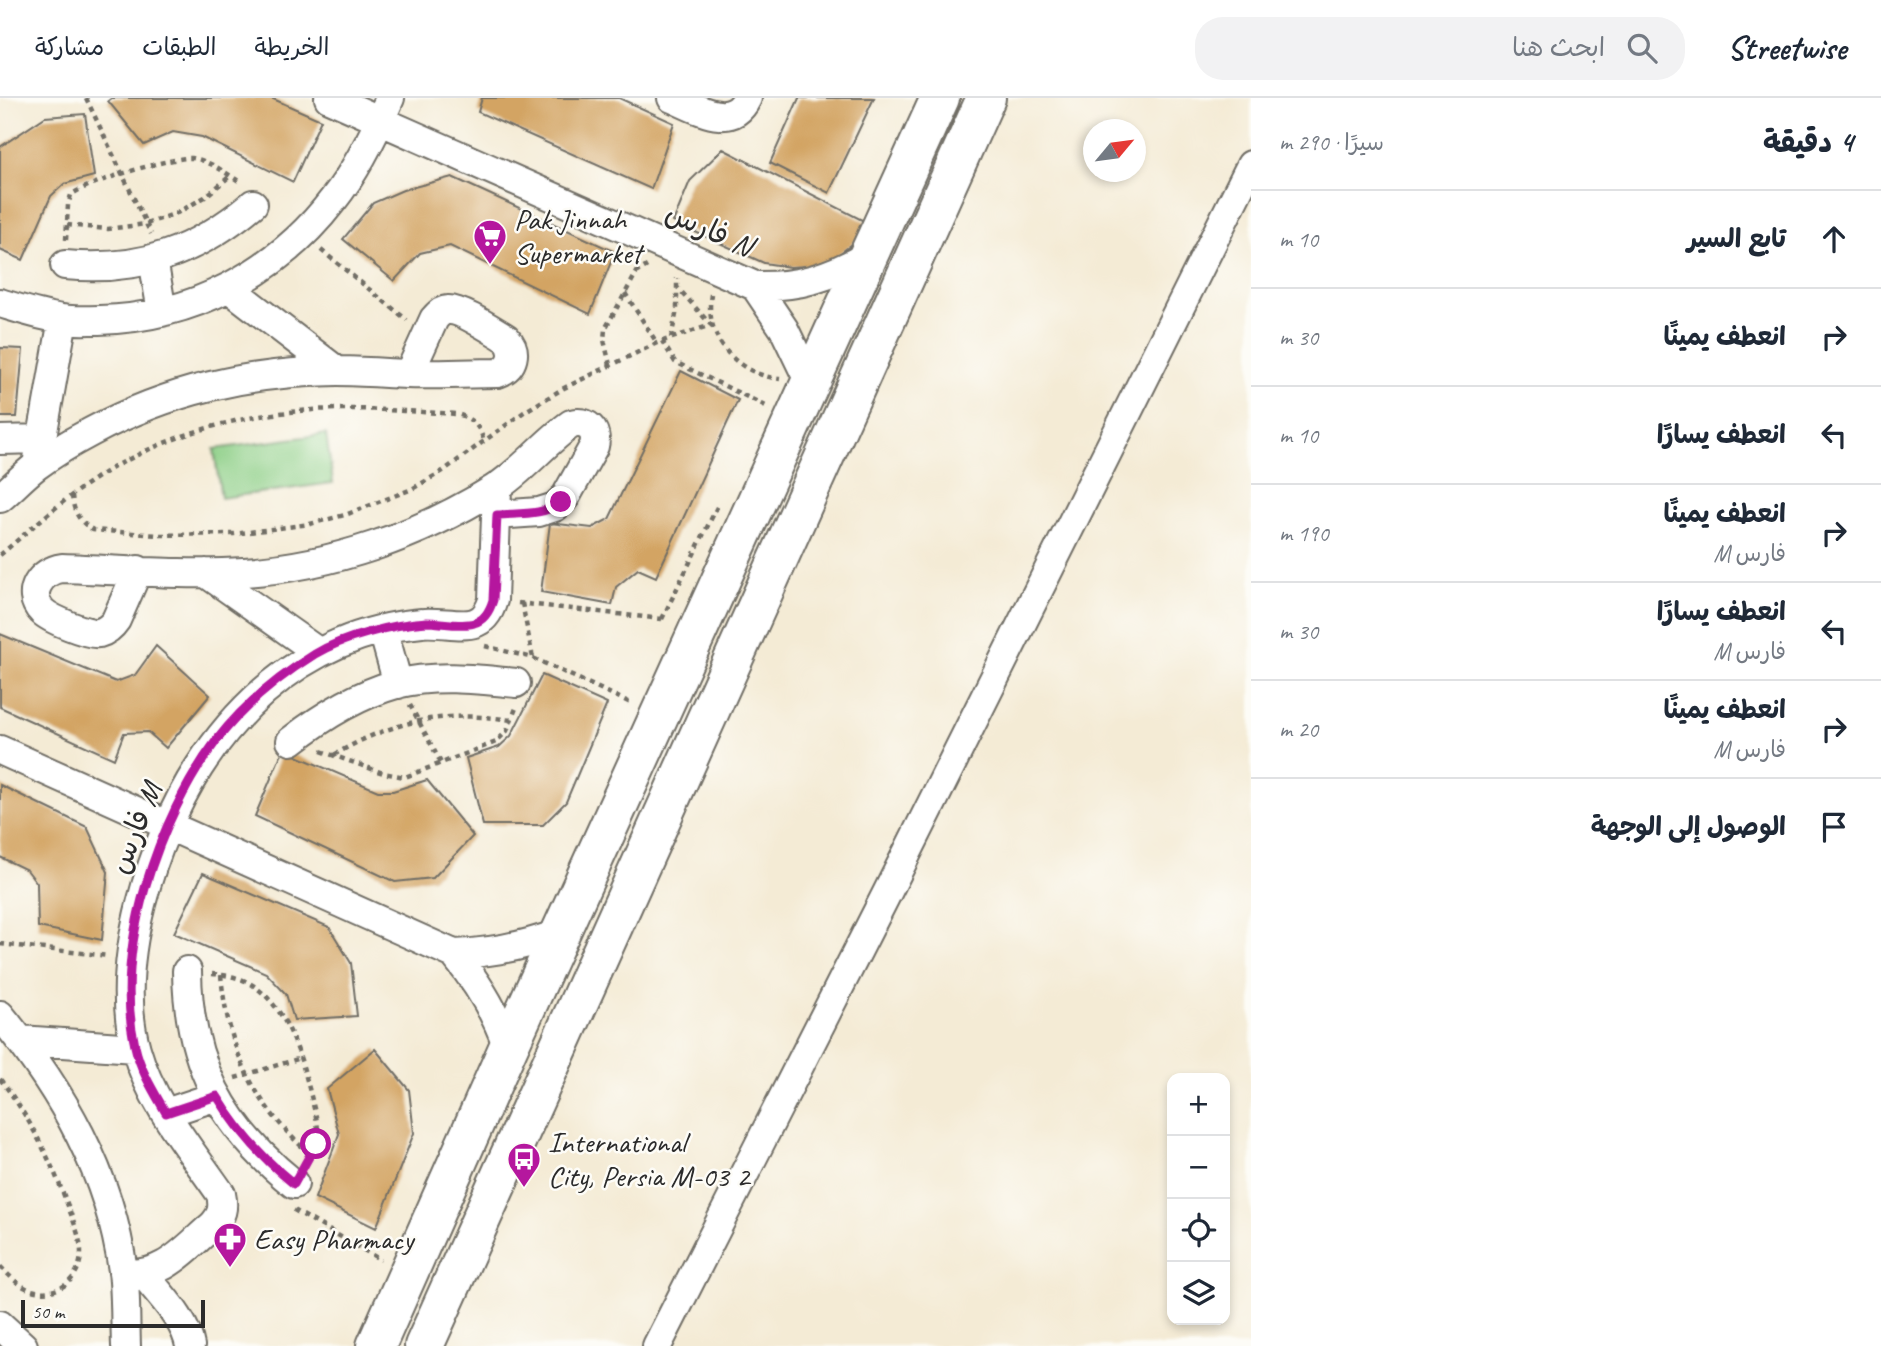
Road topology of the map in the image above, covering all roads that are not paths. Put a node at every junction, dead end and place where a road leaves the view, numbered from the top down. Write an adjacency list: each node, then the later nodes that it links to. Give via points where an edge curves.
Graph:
1 (329, 98): 6 (street, فارس N)
2 (672, 98): 3 (street, via 722,116 739,110)
3 (747, 98)
4 (940, 98): 9 (street)
5 (986, 98): 48 (street)
6 (385, 109): 12 (street, فارس N); 13 (street, via 359,162 333,200 275,259)
7 (1251, 165): 49 (street)
8 (253, 204): 10 (street, via 207,238)
9 (868, 255): 12 (street, فارس N, via 815,280); 19 (street)
10 (158, 258): 11 (street, via 110,267); 15 (street)
11 (65, 265)
12 (755, 285): 19 (street, فارس N)
13 (229, 288): 15 (street); 17 (street)
14 (0, 303): 16 (street)
15 (162, 312): 16 (street, via 118,319)
16 (63, 319): 21 (street)
17 (337, 371): 18 (street); 21 (street, via 262,377 188,391)
18 (409, 374): 18 (street, via 498,373 513,358 511,344 445,310 426,336)
19 (809, 379): 32 (street)
20 (0, 440): 21 (street)
21 (39, 452): 22 (street)
22 (0, 498)
23 (138, 570): 24 (street)
24 (206, 573): 25 (street, فارس M, via 321,561 394,539 464,507 497,501 493,600 481,620 466,625 425,622); 26 (street)
25 (383, 630): 26 (street, فارس M); 28 (street)
26 (318, 652): 31 (street, فارس M, via 264,691 218,739)
27 (516, 683): 28 (street, via 453,678)
28 (398, 684): 29 (street, via 342,706)
29 (291, 741)
30 (0, 750): 31 (street)
31 (169, 826): 33 (street); 37 (street, فارس M, via 148,879 131,958 130,1019)
32 (561, 933): 33 (street, via 509,949); 38 (street)
33 (454, 954): 38 (street, via 487,998)
34 (187, 971): 39 (street, via 192,1030)
35 (0, 1015): 36 (street)
36 (20, 1040): 37 (street); 42 (street, via 62,1100 84,1142)
37 (135, 1048): 40 (street, فارس M)
38 (508, 1048): 47 (street)
39 (214, 1091): 40 (street); 41 (street, via 250,1144)
40 (166, 1113): 42 (street, فارس M, via 221,1194 222,1212 219,1220 167,1264 152,1272)
41 (294, 1184)
42 (133, 1273): 45 (street); 46 (street, via 177,1317)
43 (0, 1325): 44 (street)
44 (23, 1346)
45 (126, 1346)
46 (190, 1346)
47 (376, 1346)
48 (424, 1346)
49 (657, 1346)

